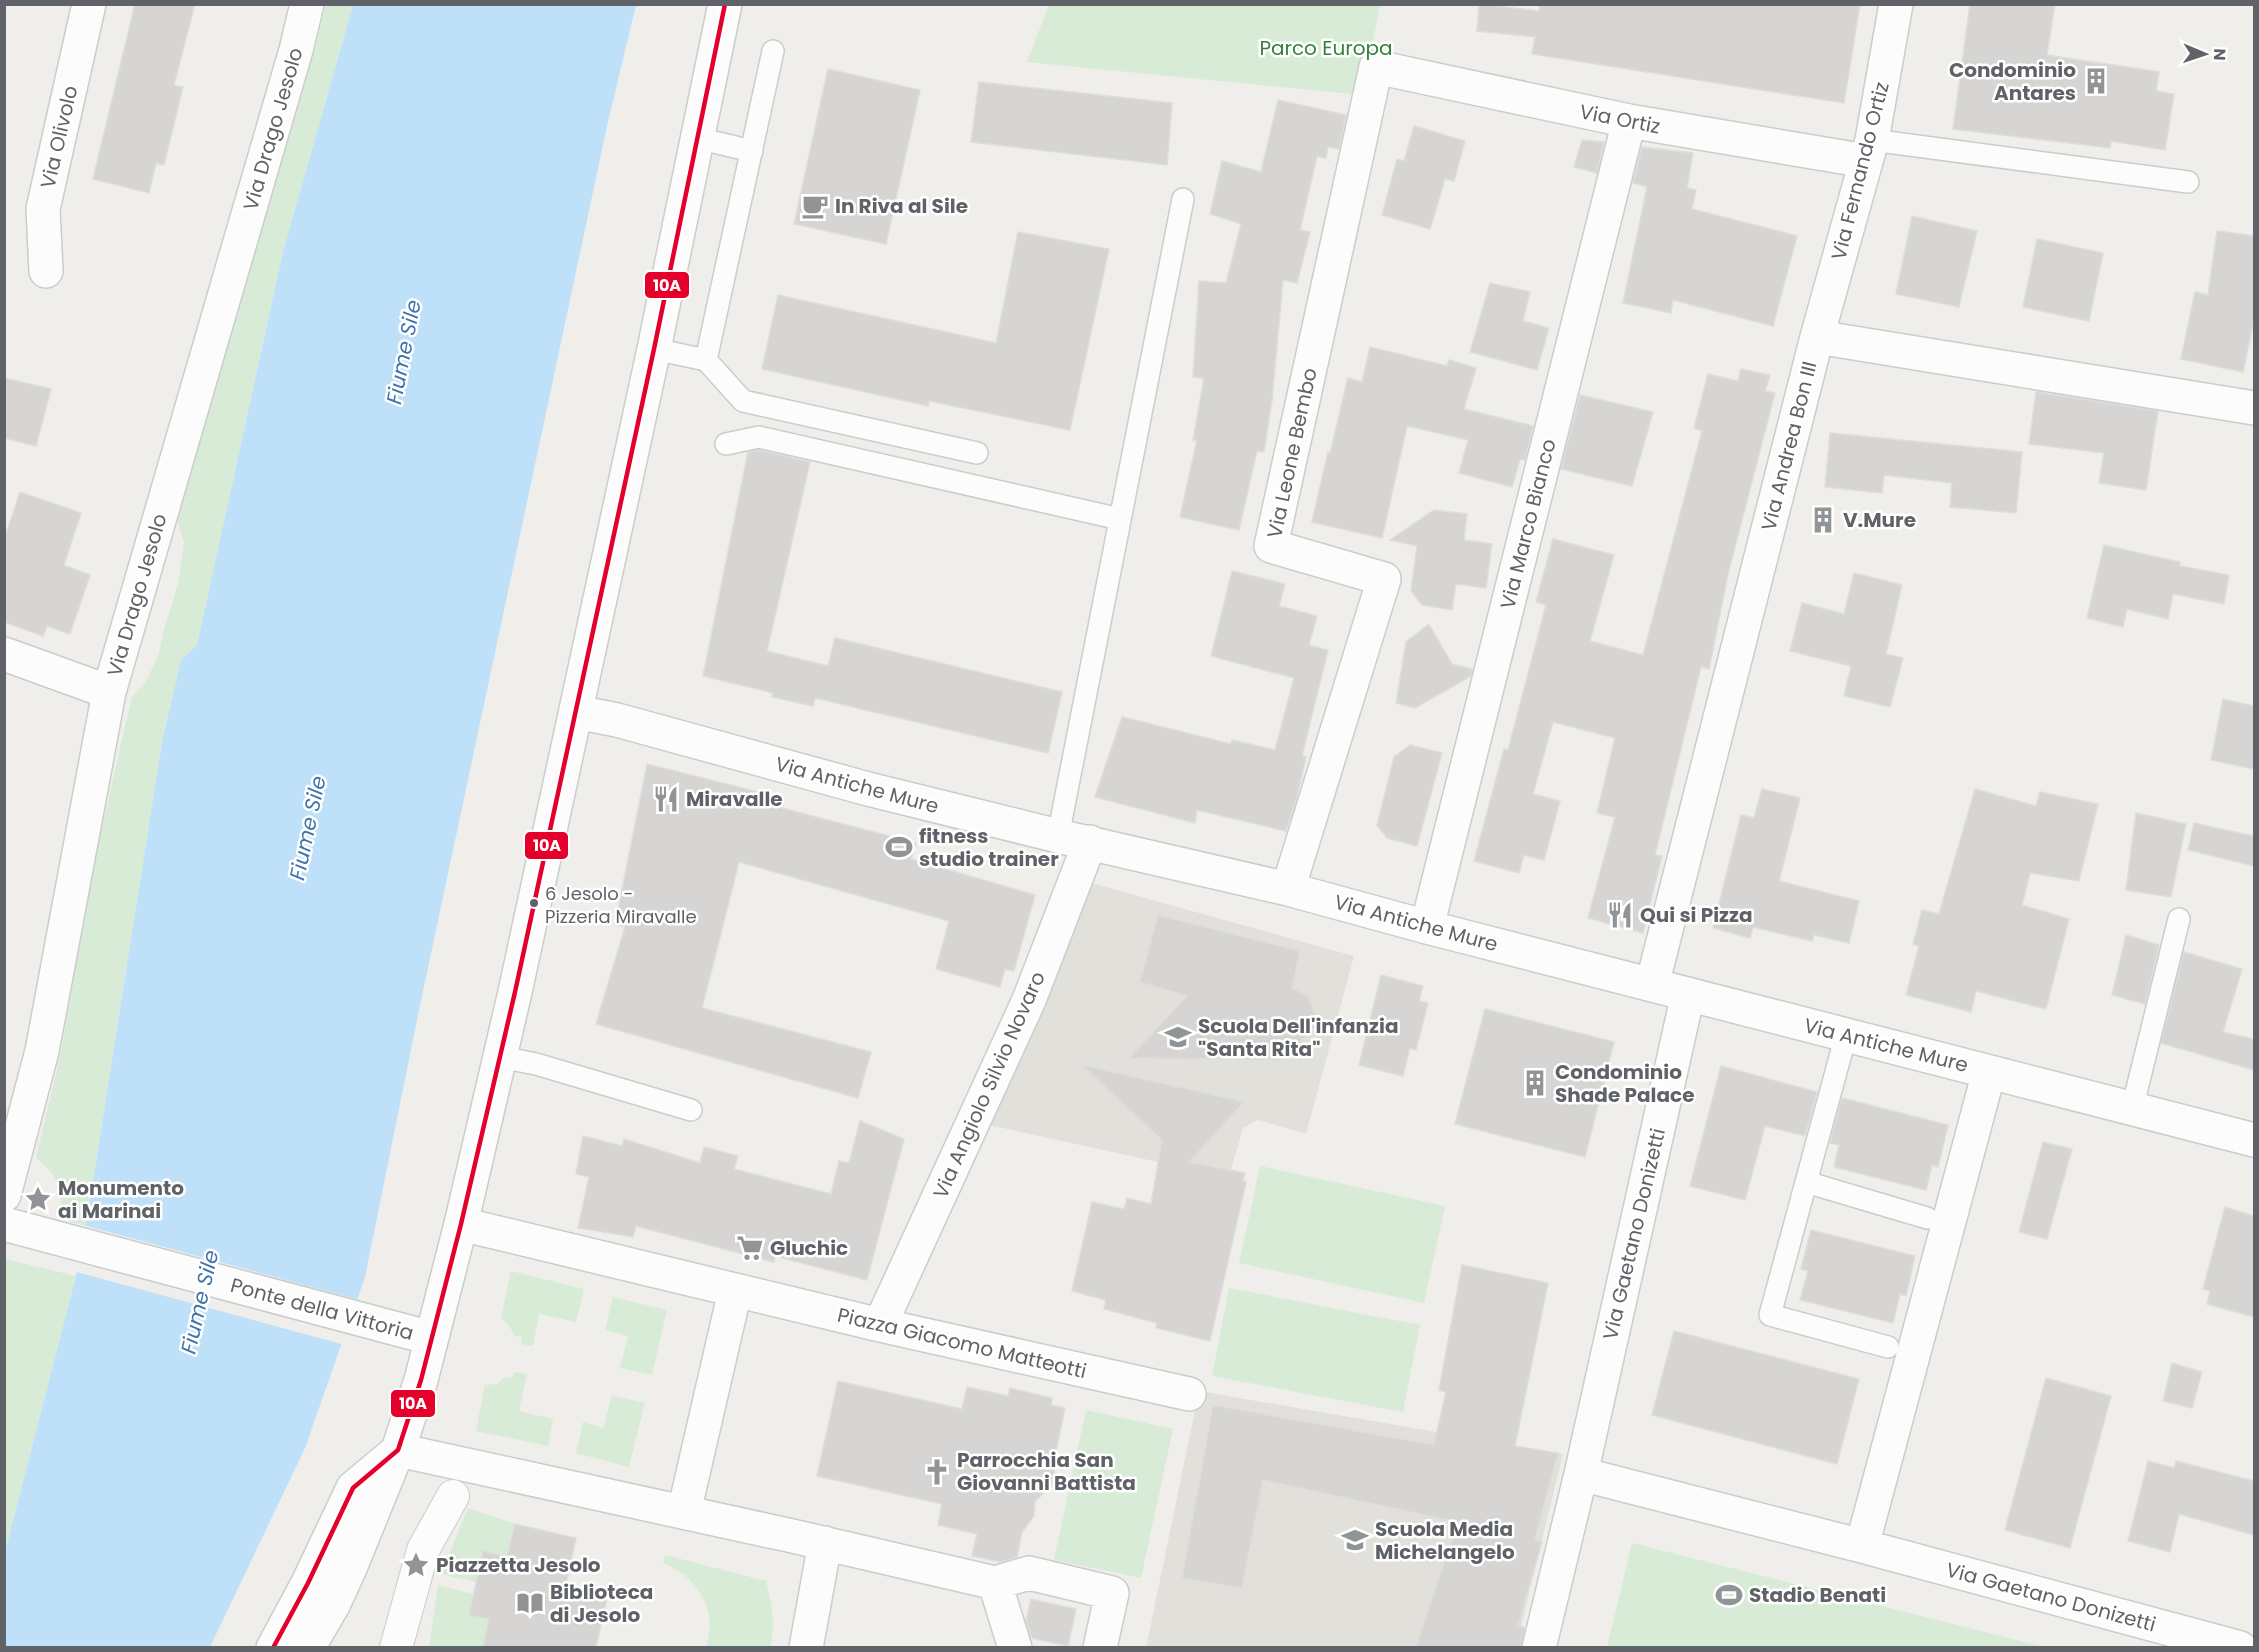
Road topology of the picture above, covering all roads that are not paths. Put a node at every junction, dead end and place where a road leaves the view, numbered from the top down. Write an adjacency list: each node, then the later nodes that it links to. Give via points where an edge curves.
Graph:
1 (89, 4): 13 (street, Via Olivolo, via 43,209)
2 (306, 4): 22 (street, Via Drago Jesolo, via 293,62)
3 (725, 4): 8 (street)
4 (1896, 4): 9 (street, Via Fernando Ortiz)
5 (773, 51): 10 (lane)
6 (1376, 67): 7 (street, Via Ortiz); 26 (street, Via Leone Bembo, via 1270,546 1384,579)
7 (1629, 122): 9 (street, Via Ortiz); 28 (street, Via Marco Bianco)
8 (697, 138): 10 (lane); 15 (street)
9 (1869, 150): 11 (lane); 14 (street, Via Fernando Ortiz)
10 (752, 151): 16 (lane)
11 (2188, 182)
12 (1183, 199): 20 (lane)
13 (46, 271)
14 (1817, 337): 17 (street, Via Andrea Bon III); 29 (street, Via Andrea Bon III)
15 (654, 349): 16 (lane); 23 (street)
16 (706, 360): 19 (lane, via 743,401)
17 (2254, 408)
18 (726, 444): 20 (lane, via 759,437)
19 (977, 453)
20 (1120, 519): 24 (lane)
21 (4, 654): 22 (street)
22 (109, 692): 38 (street, Via Drago Jesolo, via 42,1050)
23 (576, 712): 24 (street, Via Antiche Mure); 32 (street)
24 (1058, 836): 25 (street, Via Antiche Mure)
25 (1090, 842): 26 (street, Via Antiche Mure); 43 (street, Via Angiolo Silvio Novaro, via 1029,1000)
26 (1288, 889): 28 (street, Via Antiche Mure)
27 (2179, 919): 34 (lane)
28 (1427, 927): 29 (street, Via Antiche Mure)
29 (1652, 985): 30 (street, Via Antiche Mure)
30 (1688, 994): 31 (street, Via Antiche Mure); 48 (street, Via Gaetano Donizetti)
31 (1846, 1035): 33 (street, Via Antiche Mure); 37 (lane)
32 (500, 1057): 35 (lane); 41 (street)
33 (1989, 1072): 34 (street, Via Antiche Mure); 52 (street)
34 (2132, 1109): 36 (street, Via Antiche Mure)
35 (691, 1110)
36 (2254, 1140)
37 (1806, 1182): 39 (lane); 45 (lane, via 1770,1315)
38 (4, 1195)
39 (1927, 1218)
40 (4, 1224): 44 (street, Ponte della Vittoria)
41 (461, 1224): 42 (street, Piazza Giacomo Matteotti); 44 (street)
42 (735, 1291): 43 (street, Piazza Giacomo Matteotti); 50 (street)
43 (880, 1325): 46 (street, Piazza Giacomo Matteotti)
44 (431, 1338): 47 (street)
45 (1888, 1347)
46 (1189, 1394)
47 (399, 1450): 50 (street); 54 (street, via 353,1488); 55 (street, via 346,1577)
48 (1581, 1474): 52 (street, Via Gaetano Donizetti); 60 (street, Via Gaetano Donizetti)
49 (453, 1496): 56 (street, via 423,1550)
50 (684, 1512): 51 (street)
51 (825, 1543): 53 (street); 57 (street)
52 (1862, 1546): 61 (street, Via Gaetano Donizetti)
53 (995, 1583): 58 (street); 59 (street, via 1029,1573 1112,1593)
54 (273, 1647)
55 (308, 1647)
56 (396, 1647)
57 (806, 1647)
58 (1015, 1647)
59 (1100, 1647)
60 (1539, 1647)
61 (2240, 1647)

